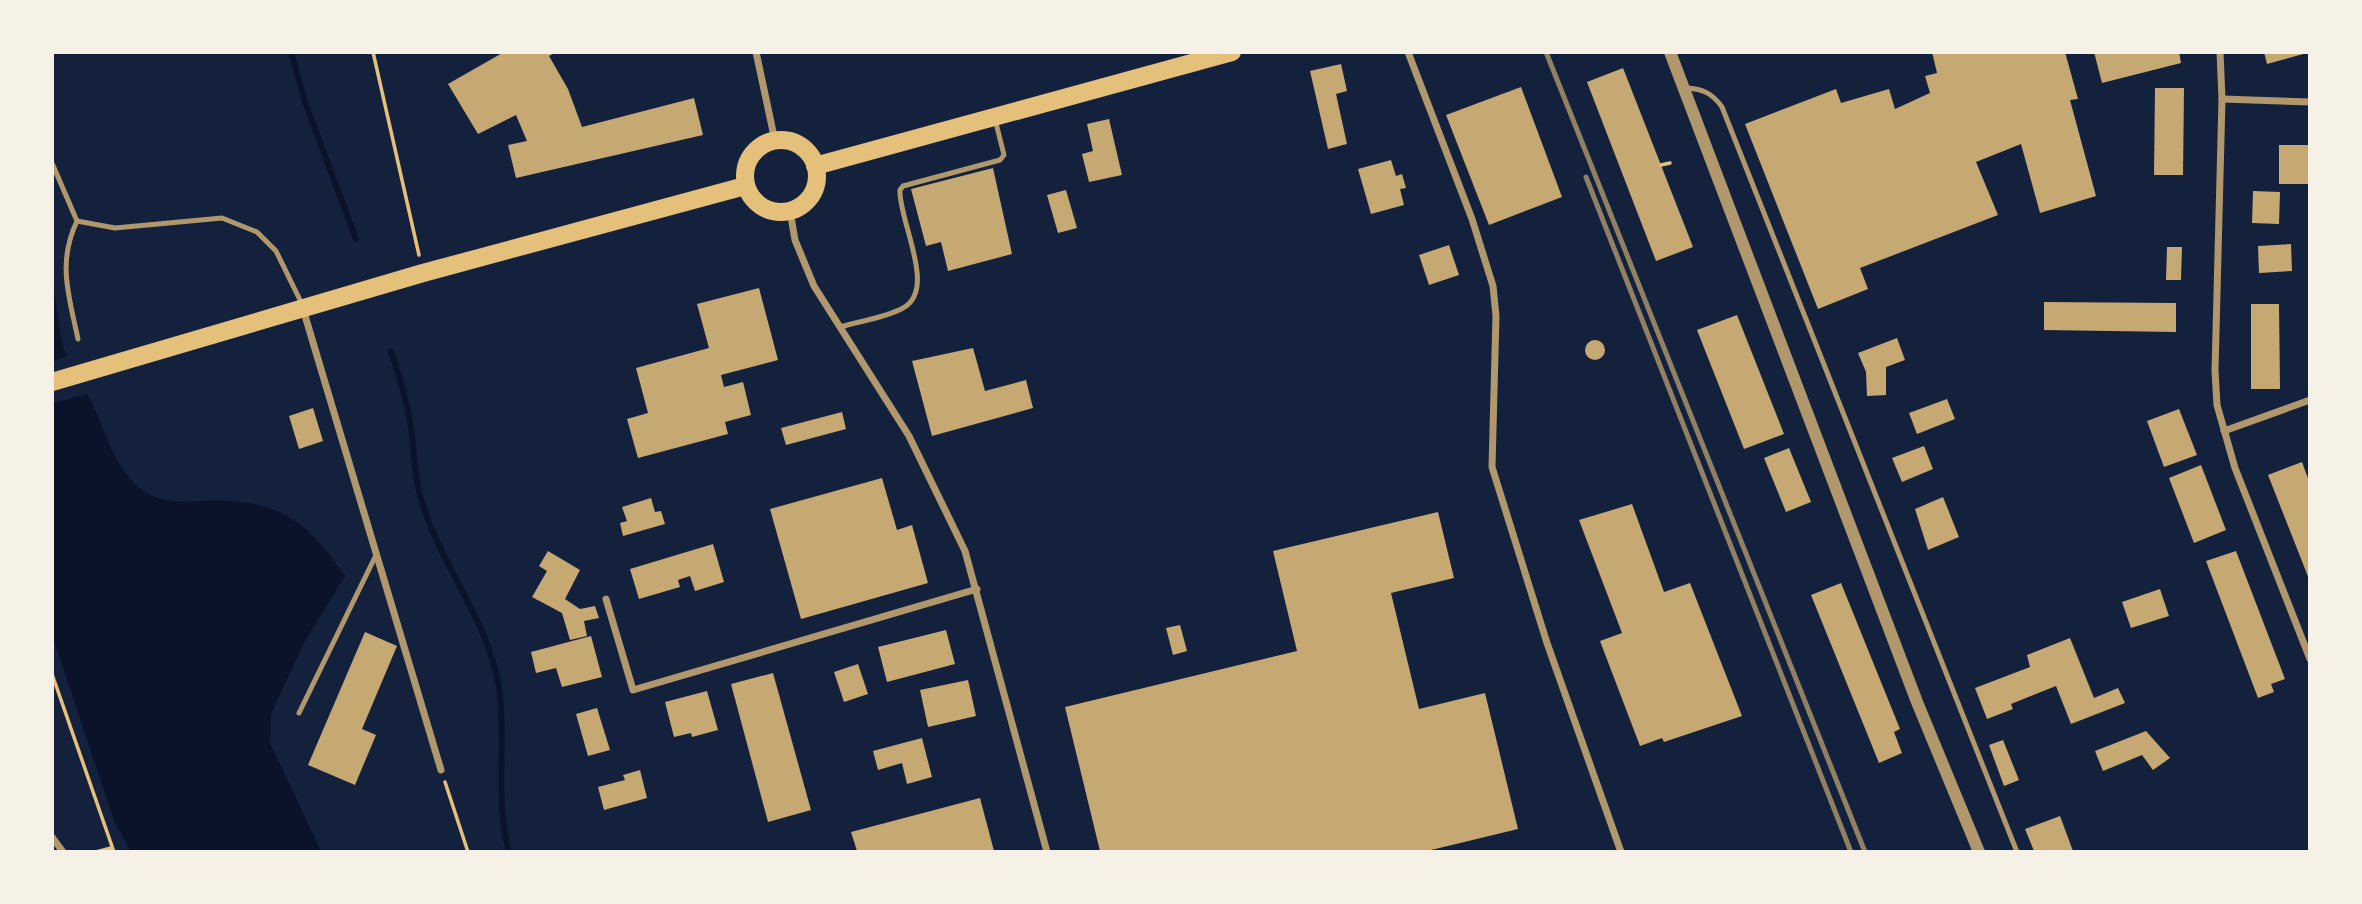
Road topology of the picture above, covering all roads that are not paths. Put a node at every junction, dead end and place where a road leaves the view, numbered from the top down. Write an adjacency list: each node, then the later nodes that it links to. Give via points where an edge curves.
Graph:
1 (756, 52): 10 (street)
2 (1232, 52): 9 (main road)
3 (1408, 52): 31 (street, via 1493,286 1492,467 1538,618)
4 (1670, 52): 6 (street)
5 (2220, 52): 7 (street)
6 (1683, 88): 32 (street, via 1912,689); 33 (lane, via 1702,89 1722,107)
7 (2222, 99): 8 (street); 21 (street, via 2214,371)
8 (2309, 102)
9 (994, 116): 12 (main road); 17 (lane, via 1004,155 1000,160 900,190 918,275 915,298 903,308)
10 (775, 141): 12 (main road, via 800,146); 13 (main road, via 751,156)
11 (52, 163): 15 (lane)
12 (815, 166): 14 (main road, via 812,194)
13 (745, 186): 14 (main road, via 762,207); 16 (main road)
14 (790, 211): 17 (street, via 802,262)
15 (77, 221): 16 (lane, via 115,228 222,218 234,222 257,232 276,251); 18 (lane, via 67,243 65,276)
16 (303, 309): 19 (main road); 22 (street)
17 (841, 327): 23 (street, via 909,436 965,551)
18 (78, 339)
19 (52, 382)
20 (2309, 400): 21 (street)
21 (2224, 431): 25 (street)
22 (376, 555): 26 (lane); 27 (street)
23 (977, 589): 24 (street, via 633,690); 30 (street)
24 (606, 599)
25 (2309, 659)
26 (299, 713)
27 (441, 770)
28 (52, 837): 29 (street)
29 (63, 852)
30 (1047, 852)
31 (1621, 852)
32 (1979, 852)
33 (2017, 852)

